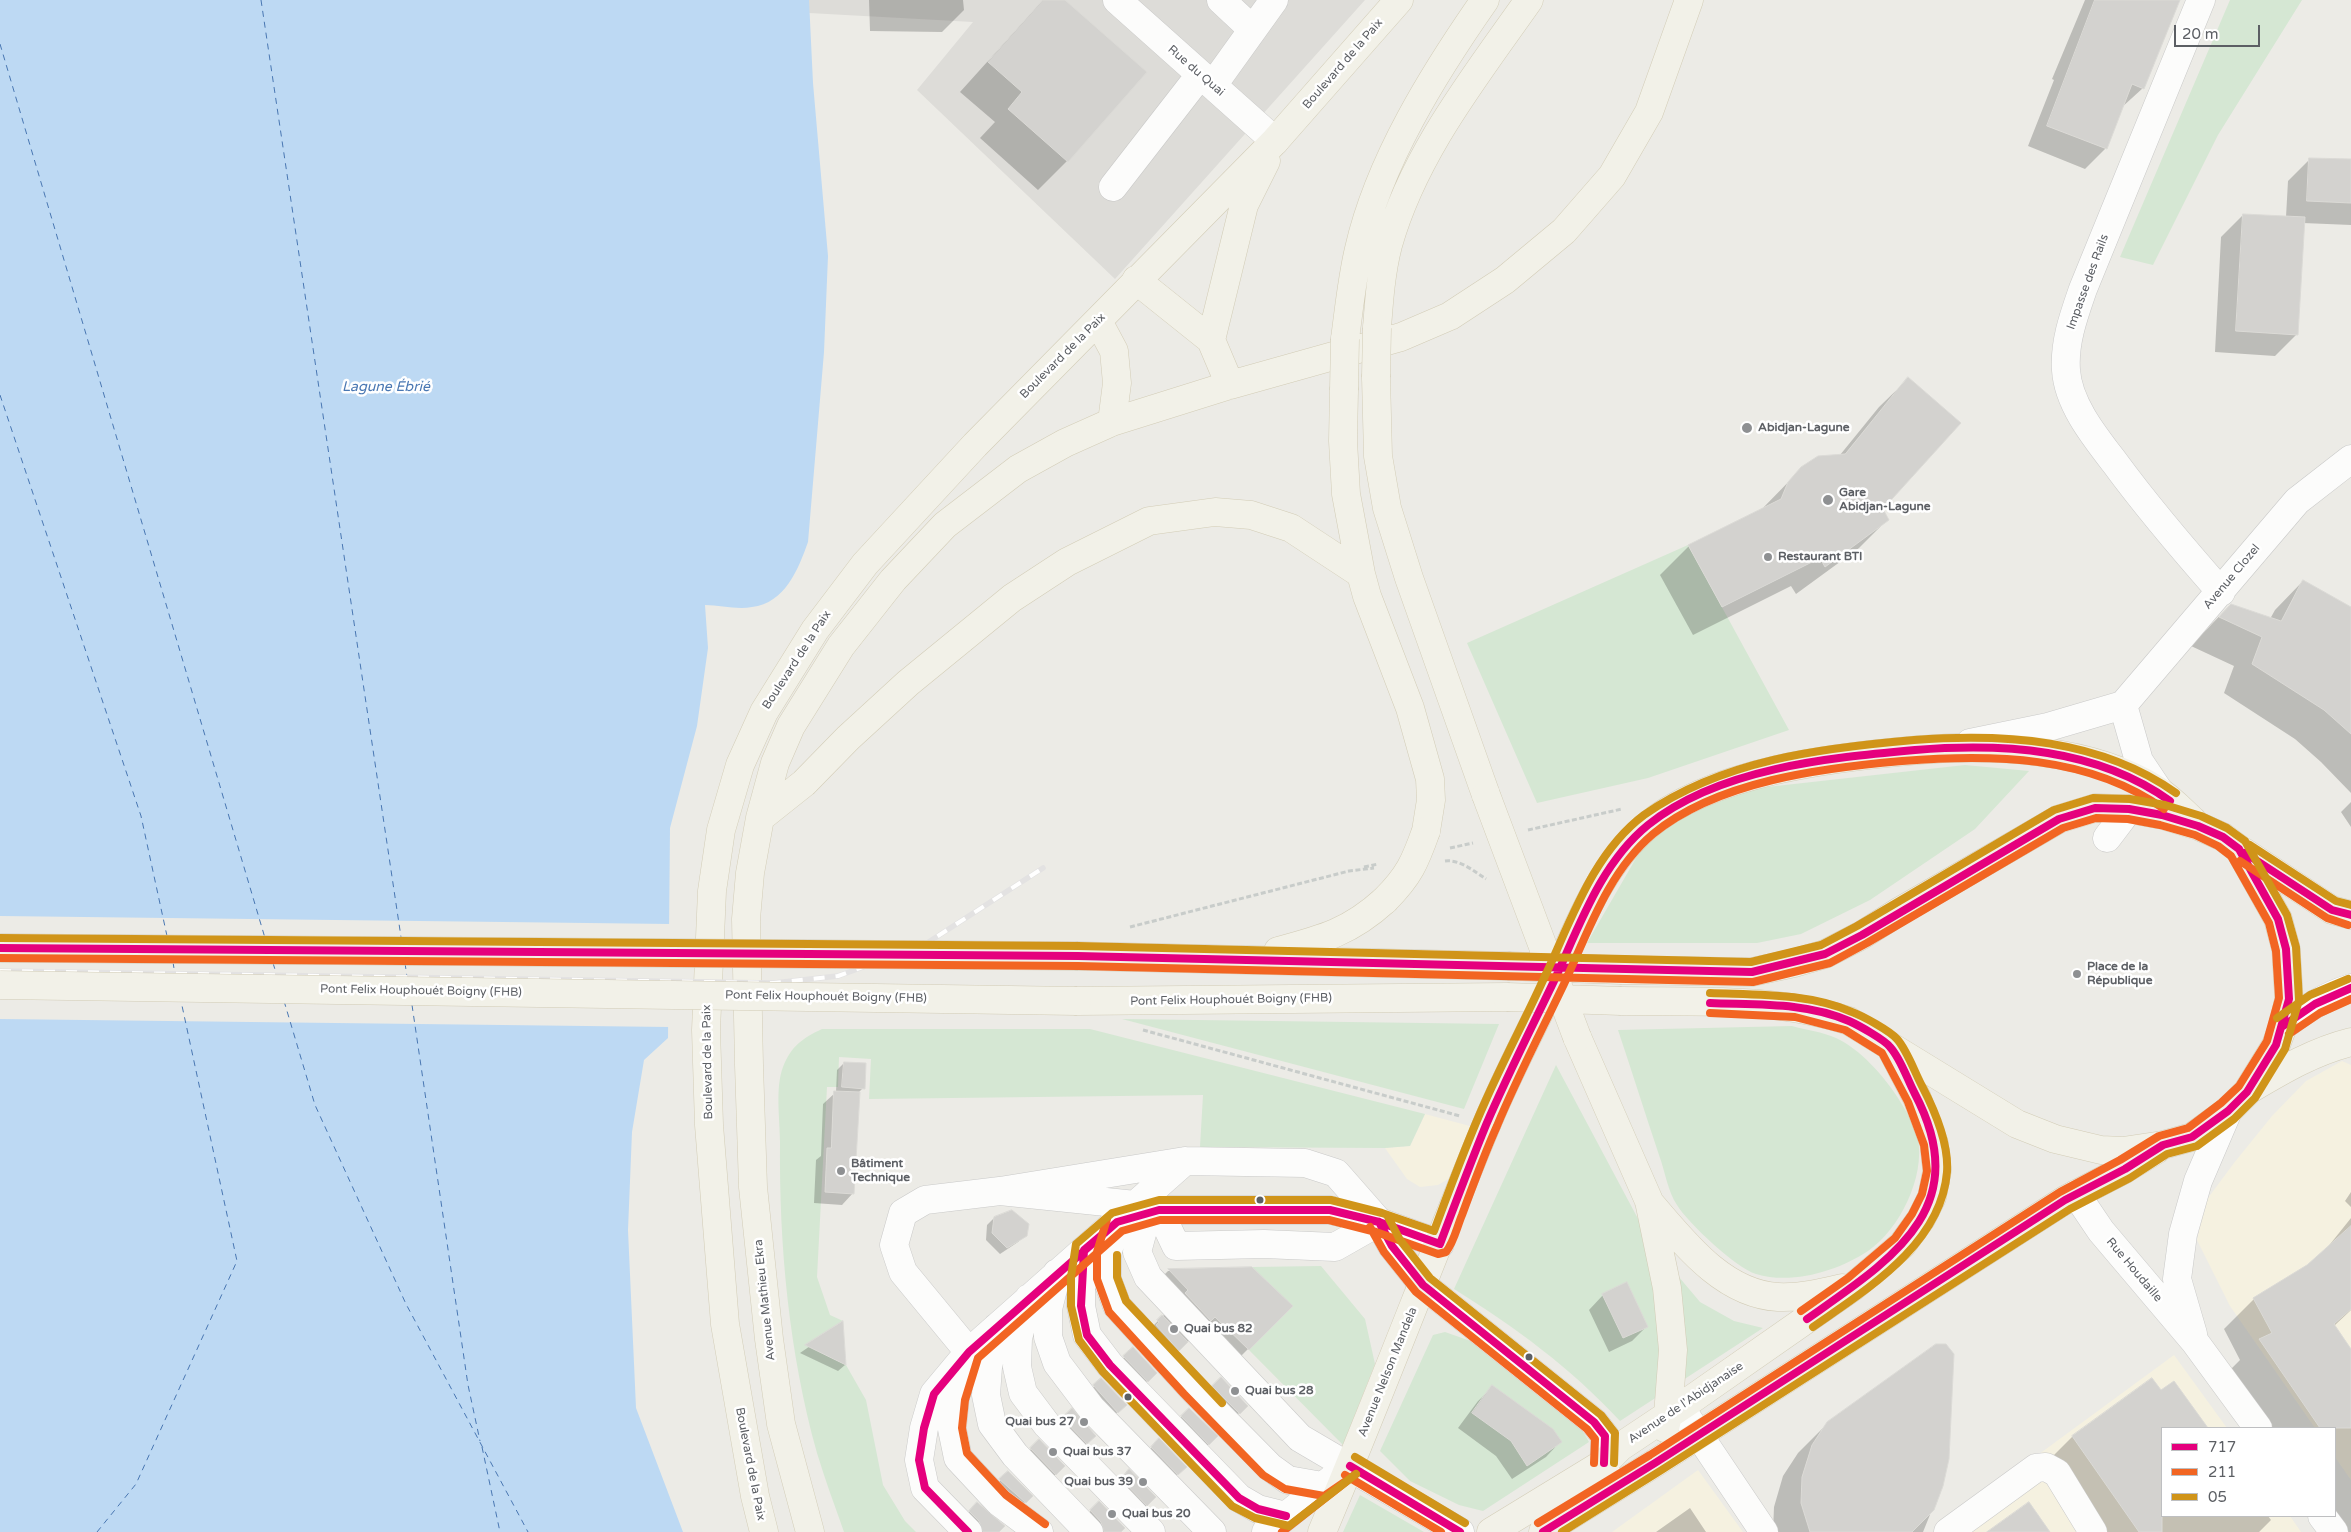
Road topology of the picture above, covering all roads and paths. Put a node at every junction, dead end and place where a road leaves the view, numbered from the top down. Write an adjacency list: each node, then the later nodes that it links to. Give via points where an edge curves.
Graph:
1 (1117, 0): 10 (street, Rue du Quai)
2 (1221, 0): 9 (street)
3 (1274, 0): 9 (street)
4 (1399, 0): 11 (main road, Boulevard de la Paix)
5 (1486, 0): 19 (main road, bridge, via 1402,134 1359,248 1345,339 1343,441 1346,494)
6 (1529, 0): 49 (main road, bridge, via 1436,134 1405,199 1388,246 1377,328 1378,456 1387,508 1409,578 1486,795 1577,1037)
7 (1689, 0): 16 (main road, via 1650,112 1612,176 1564,231 1505,280 1450,316 1401,337)
8 (2201, 0): 20 (street, Impasse des Rails, via 2083,289 2068,335 2066,371 2075,402 2090,429 2148,509)
9 (1252, 29): 10 (street)
10 (1206, 80): 11 (street, Rue du Quai); 12 (street)
11 (1275, 141): 13 (main road, Boulevard de la Paix); 15 (main road, via 1244,205)
12 (1113, 187)
13 (1136, 280): 14 (main road, Boulevard de la Paix); 15 (main road)
14 (1098, 321): 17 (main road, via 1114,351 1118,384); 71 (main road, Boulevard de la Paix, via 975,445 865,564 815,630 764,712 740,765 721,830 712,891 708,956 709,1125 725,1324)
15 (1211, 340): 16 (main road)
16 (1230, 385): 17 (main road)
17 (1112, 422): 25 (main road, via 1018,469 945,525 893,580 842,646 791,726 775,763)
18 (2351, 460): 20 (street, Avenue Clozel, via 2297,501)
19 (1364, 585): 25 (main road, via 1291,528 1250,515 1215,512 1150,521 1067,562 1012,598 908,683 804,783); 35 (main road, bridge, via 1410,708 1430,779 1431,800 1426,831 1416,861 1403,882 1350,926 1327,938)
20 (2221, 592): 21 (street, Avenue Clozel)
21 (2123, 705): 22 (street, via 2048,727); 23 (street, via 2139,761)
22 (1944, 748): 23 (main road, Avenue Nelson Mandela, via 2004,747 2113,767); 44 (main road, Avenue Nelson Mandela, via 1851,756 1750,777 1710,789 1648,825 1622,850 1592,899)
23 (2159, 791): 26 (main road, Avenue Nelson Mandela)
24 (2129, 809): 26 (main road); 27 (street); 35 (main road, bridge, via 2095,808 2059,819 1825,954 1752,972)
25 (760, 818): 72 (main road, Avenue Mathieu Ekra, via 746,919 753,1187 781,1424)
26 (2198, 826): 28 (main road, via 2223,837)
27 (2107, 838)
28 (2238, 849): 32 (main road, via 2332,910); 38 (main road, via 2264,891 2280,926 2286,949 2289,999)
29 (1441, 861): 31 (path, via 1450,860 1467,867)
30 (1386, 867): 33 (path, via 1349,871)
31 (1487, 880)
32 (2351, 915)
33 (1127, 928)
34 (0, 948): 35 (main road, bridge)
35 (1250, 959)
36 (0, 985): 41 (main road, Pont Felix Houphouét Boigny (FHB), bridge, via 1078,1001 1507,997 1744,1003 1796,1008 1849,1021)
37 (2351, 988): 38 (street, via 2332,994)
38 (2283, 1026): 42 (main road)
39 (1134, 1028): 44 (path)
40 (2351, 1042): 42 (main road, via 2289,1066)
41 (1890, 1046): 45 (main road, via 2017,1124 2055,1139 2101,1150); 56 (main road, Avenue de l'Abidjanaise, via 1921,1107 1934,1144 1937,1171 1932,1198 1921,1219 1902,1245)
42 (2247, 1092): 43 (main road)
43 (2228, 1110): 45 (main road, via 2192,1137); 59 (street, Rue Houdaille, via 2198,1181 2183,1234 2177,1279)
44 (1487, 1123): 52 (main road, Avenue Nelson Mandela)
45 (2163, 1145): 48 (main road)
46 (1185, 1161): 47 (street); 50 (street); 51 (street, via 1305,1163 1336,1173)
47 (1000, 1191): 50 (street); 60 (street, via 925,1200 904,1213 894,1245 903,1272)
48 (2076, 1194): 59 (street, Rue Houdaille, via 2102,1231); 63 (main road)
49 (1649, 1201): 56 (main road, via 1706,1263 1727,1280 1750,1290 1776,1297 1803,1296); 61 (main road, via 1667,1288)
50 (1137, 1212): 51 (street, via 1330,1210); 51 (street, via 1176,1246 1335,1247); 53 (street); 66 (street, via 1143,1230 1137,1252 1148,1276 1300,1438); 67 (street, via 1107,1254 1107,1279 1117,1306 1270,1467 1288,1480)
51 (1379, 1222): 52 (street); 55 (street, via 1392,1246)
52 (1440, 1244): 55 (main road, Avenue Nelson Mandela)
53 (1084, 1250): 54 (street); 70 (street, via 1081,1306 1087,1335 1110,1365 1239,1498)
54 (1058, 1273): 57 (street); 77 (street, via 1048,1309 1048,1337 1057,1363 1091,1408)
55 (1423, 1285): 64 (street, via 1594,1422 1605,1436); 66 (main road, Avenue Nelson Mandela)
56 (1854, 1286): 61 (main road, Avenue de l'Abidjanaise)
57 (1029, 1298): 58 (street); 76 (street, via 1018,1338 1017,1367 1023,1393 1047,1425)
58 (997, 1327): 60 (street); 75 (street, via 986,1395 992,1424 1015,1455)
59 (2195, 1342): 62 (street, Rue Houdaille)
60 (969, 1352): 73 (street, via 934,1394 919,1460 925,1488); 74 (street, via 955,1398 952,1429 958,1458 999,1502)
61 (1674, 1411): 63 (street); 64 (main road, Avenue de l'Abidjanaise, via 1620,1447); 65 (main road)
62 (2257, 1427)
63 (1697, 1435): 65 (main road); 82 (street)
64 (1604, 1463): 68 (street); 80 (main road, Avenue de l'Abidjanaise)
65 (1655, 1463): 68 (main road)
66 (1350, 1466): 67 (street); 78 (main road, Avenue Nelson Mandela); 79 (street)
67 (1322, 1486): 70 (street)
68 (1606, 1494): 81 (main road)
69 (2323, 1517): 85 (street)
70 (1276, 1524)
71 (764, 1532)
72 (810, 1532)
73 (968, 1532)
74 (1039, 1532)
75 (1089, 1532)
76 (1151, 1532)
77 (1212, 1532)
78 (1322, 1532)
79 (1460, 1532)
80 (1491, 1532)
81 (1543, 1532)
82 (1764, 1532)
83 (1948, 1532): 84 (street, via 2036,1468 2046,1467 2057,1473)
84 (2092, 1532)
85 (2334, 1532)

